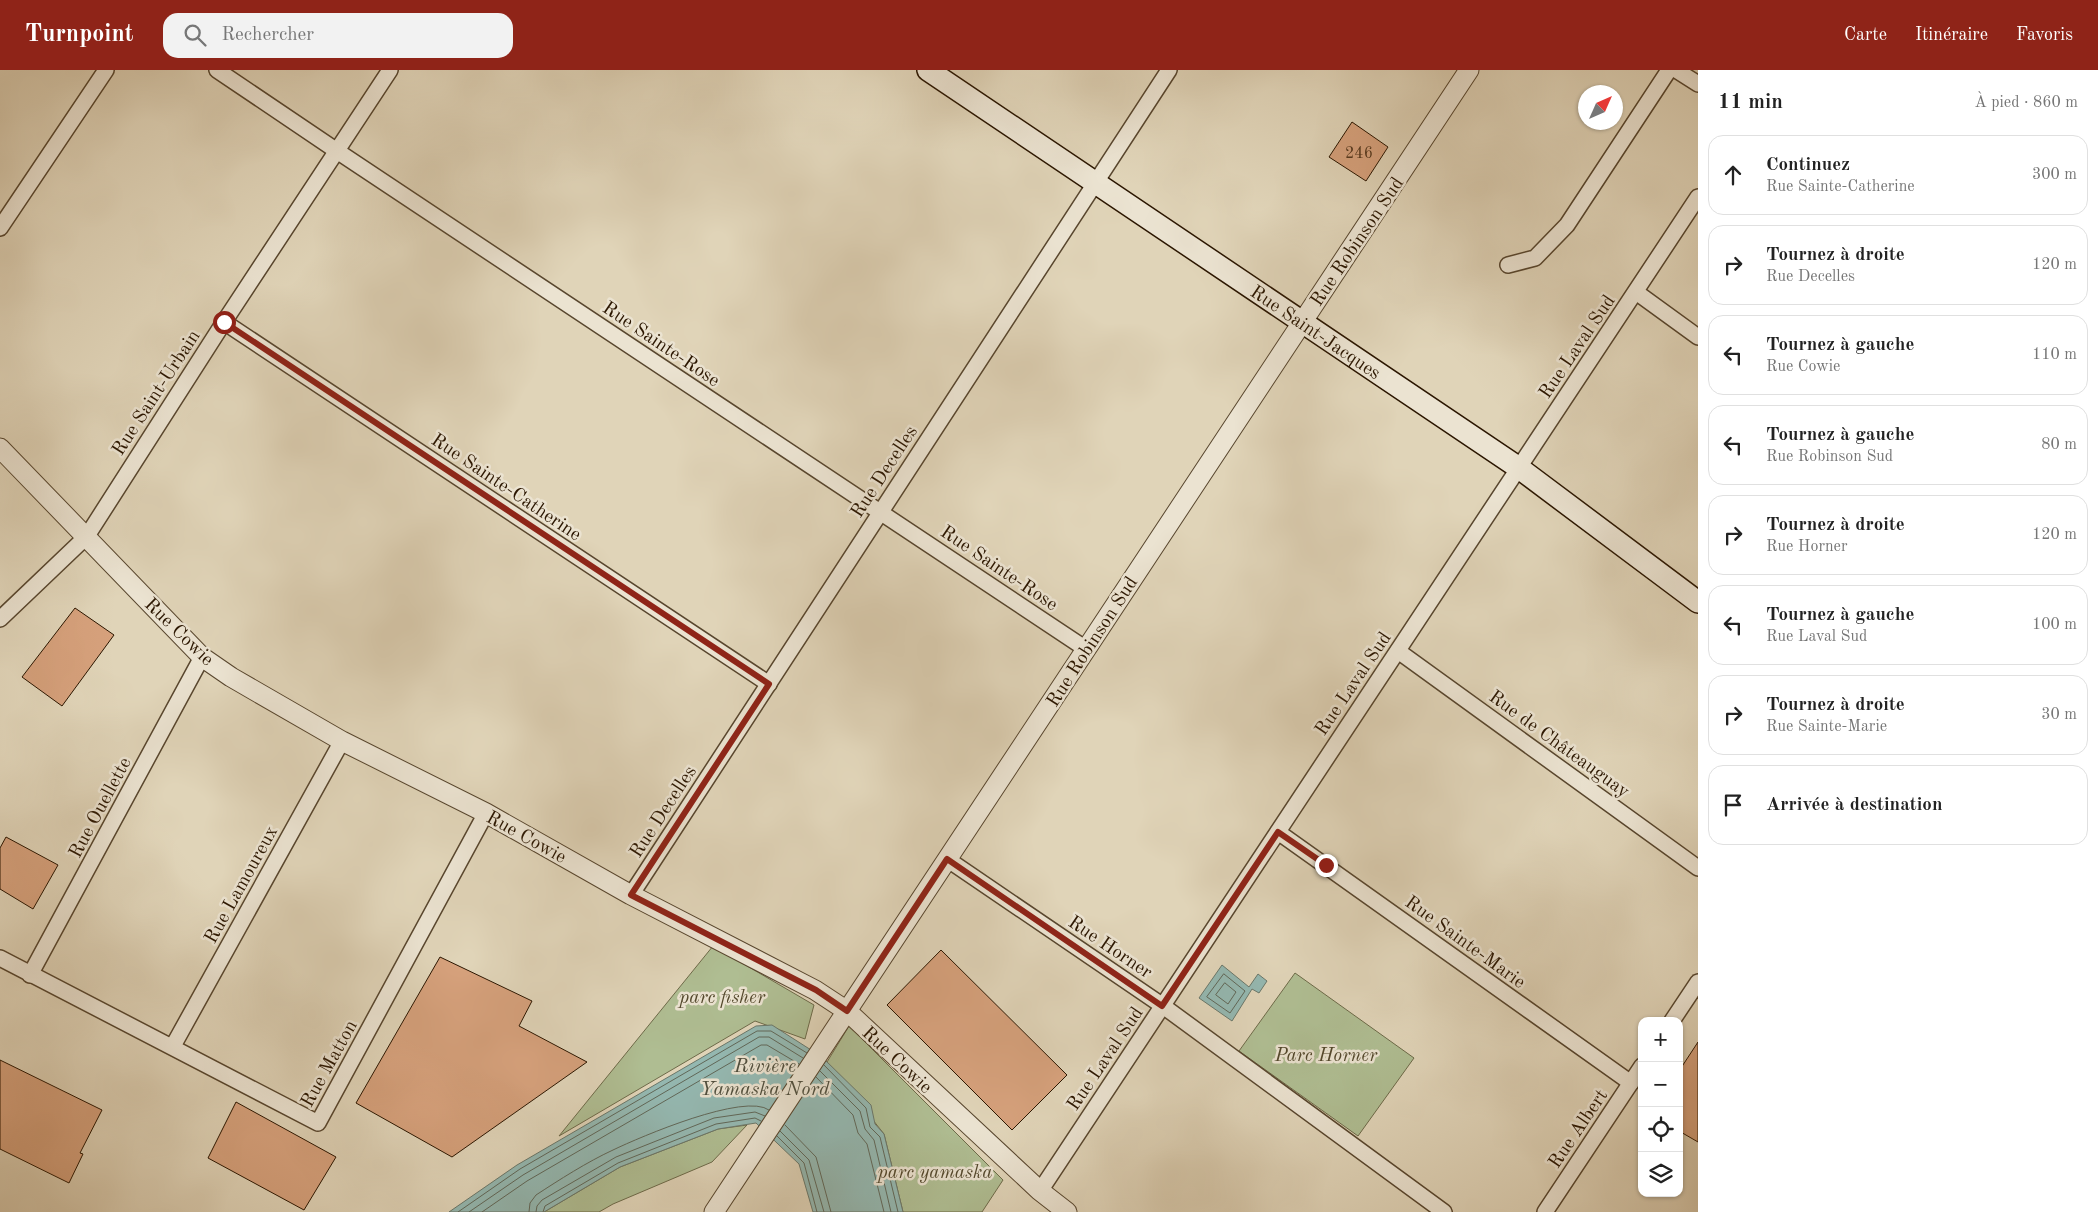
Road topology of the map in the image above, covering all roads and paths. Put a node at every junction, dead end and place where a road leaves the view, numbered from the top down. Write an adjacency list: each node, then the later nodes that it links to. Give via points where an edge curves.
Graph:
1 (106, 70): 13 (street)
2 (217, 70): 10 (street, Rue Sainte-Rose)
3 (390, 70): 10 (street, Rue Saint-Urbain)
4 (928, 70): 11 (main road, Rue Saint-Jacques)
5 (1169, 70): 11 (street, Rue Decelles)
6 (1469, 70): 17 (street, Rue Robinson Sud)
7 (1668, 70): 14 (street, via 1567,225 1536,258)
8 (1676, 70): 9 (street)
9 (1698, 84)
10 (336, 152): 16 (street, Rue Saint-Urbain); 21 (street, Rue Sainte-Rose)
11 (1096, 182): 17 (main road, Rue Saint-Jacques); 21 (street, Rue Decelles)
12 (1698, 197): 15 (street, Rue Laval Sud)
13 (0, 228)
14 (1508, 265)
15 (1636, 292): 18 (street); 20 (street, Rue Laval Sud)
16 (224, 322): 22 (street, Rue Saint-Urbain); 28 (street, Rue Sainte-Catherine)
17 (1302, 322): 20 (main road, Rue Saint-Jacques); 25 (street, Rue Robinson Sud)
18 (1698, 337)
19 (0, 448): 22 (street, Rue Cowie)
20 (1519, 468): 23 (main road, Rue Saint-Jacques); 26 (street, Rue Laval Sud)
21 (881, 512): 25 (street, Rue Sainte-Rose); 28 (street, Rue Decelles)
22 (87, 536): 24 (street, Rue Saint-Urbain); 27 (street, Rue Cowie)
23 (1698, 602)
24 (0, 619)
25 (1086, 649): 32 (street, Rue Robinson Sud)
26 (1398, 651): 31 (street, Rue Laval Sud); 33 (street, Rue de Châteauguay)
27 (202, 658): 29 (street, Rue Cowie); 36 (street, Rue Ouellette)
28 (769, 684): 34 (street, Rue Decelles)
29 (342, 740): 30 (street, Rue Cowie); 41 (street, Rue Lamoureux)
30 (486, 813): 34 (street, Rue Cowie); 41 (street, Rue Matton, via 318,1123)
31 (1278, 832): 38 (street, Rue Laval Sud); 43 (street, Rue Sainte-Marie)
32 (947, 859): 38 (street, Rue Horner); 40 (street, Rue Robinson Sud)
33 (1698, 868)
34 (631, 895): 40 (street, Rue Cowie, via 816,990)
35 (0, 958): 36 (street, Rue Matton)
36 (30, 975): 41 (street, Rue Matton)
37 (1698, 982): 39 (street)
38 (1162, 1006): 44 (street, Rue Laval Sud); 47 (street, Rue Horner)
39 (1675, 1017)
40 (842, 1018): 44 (street, Rue Cowie); 45 (street, Rue Robinson Sud)
41 (172, 1046)
42 (1638, 1072): 43 (street, Rue Albert)
43 (1631, 1083): 48 (street, Rue Albert)
44 (1040, 1191): 46 (street, Rue Cowie)
45 (714, 1212)
46 (1066, 1212)
47 (1444, 1212)
48 (1545, 1212)

